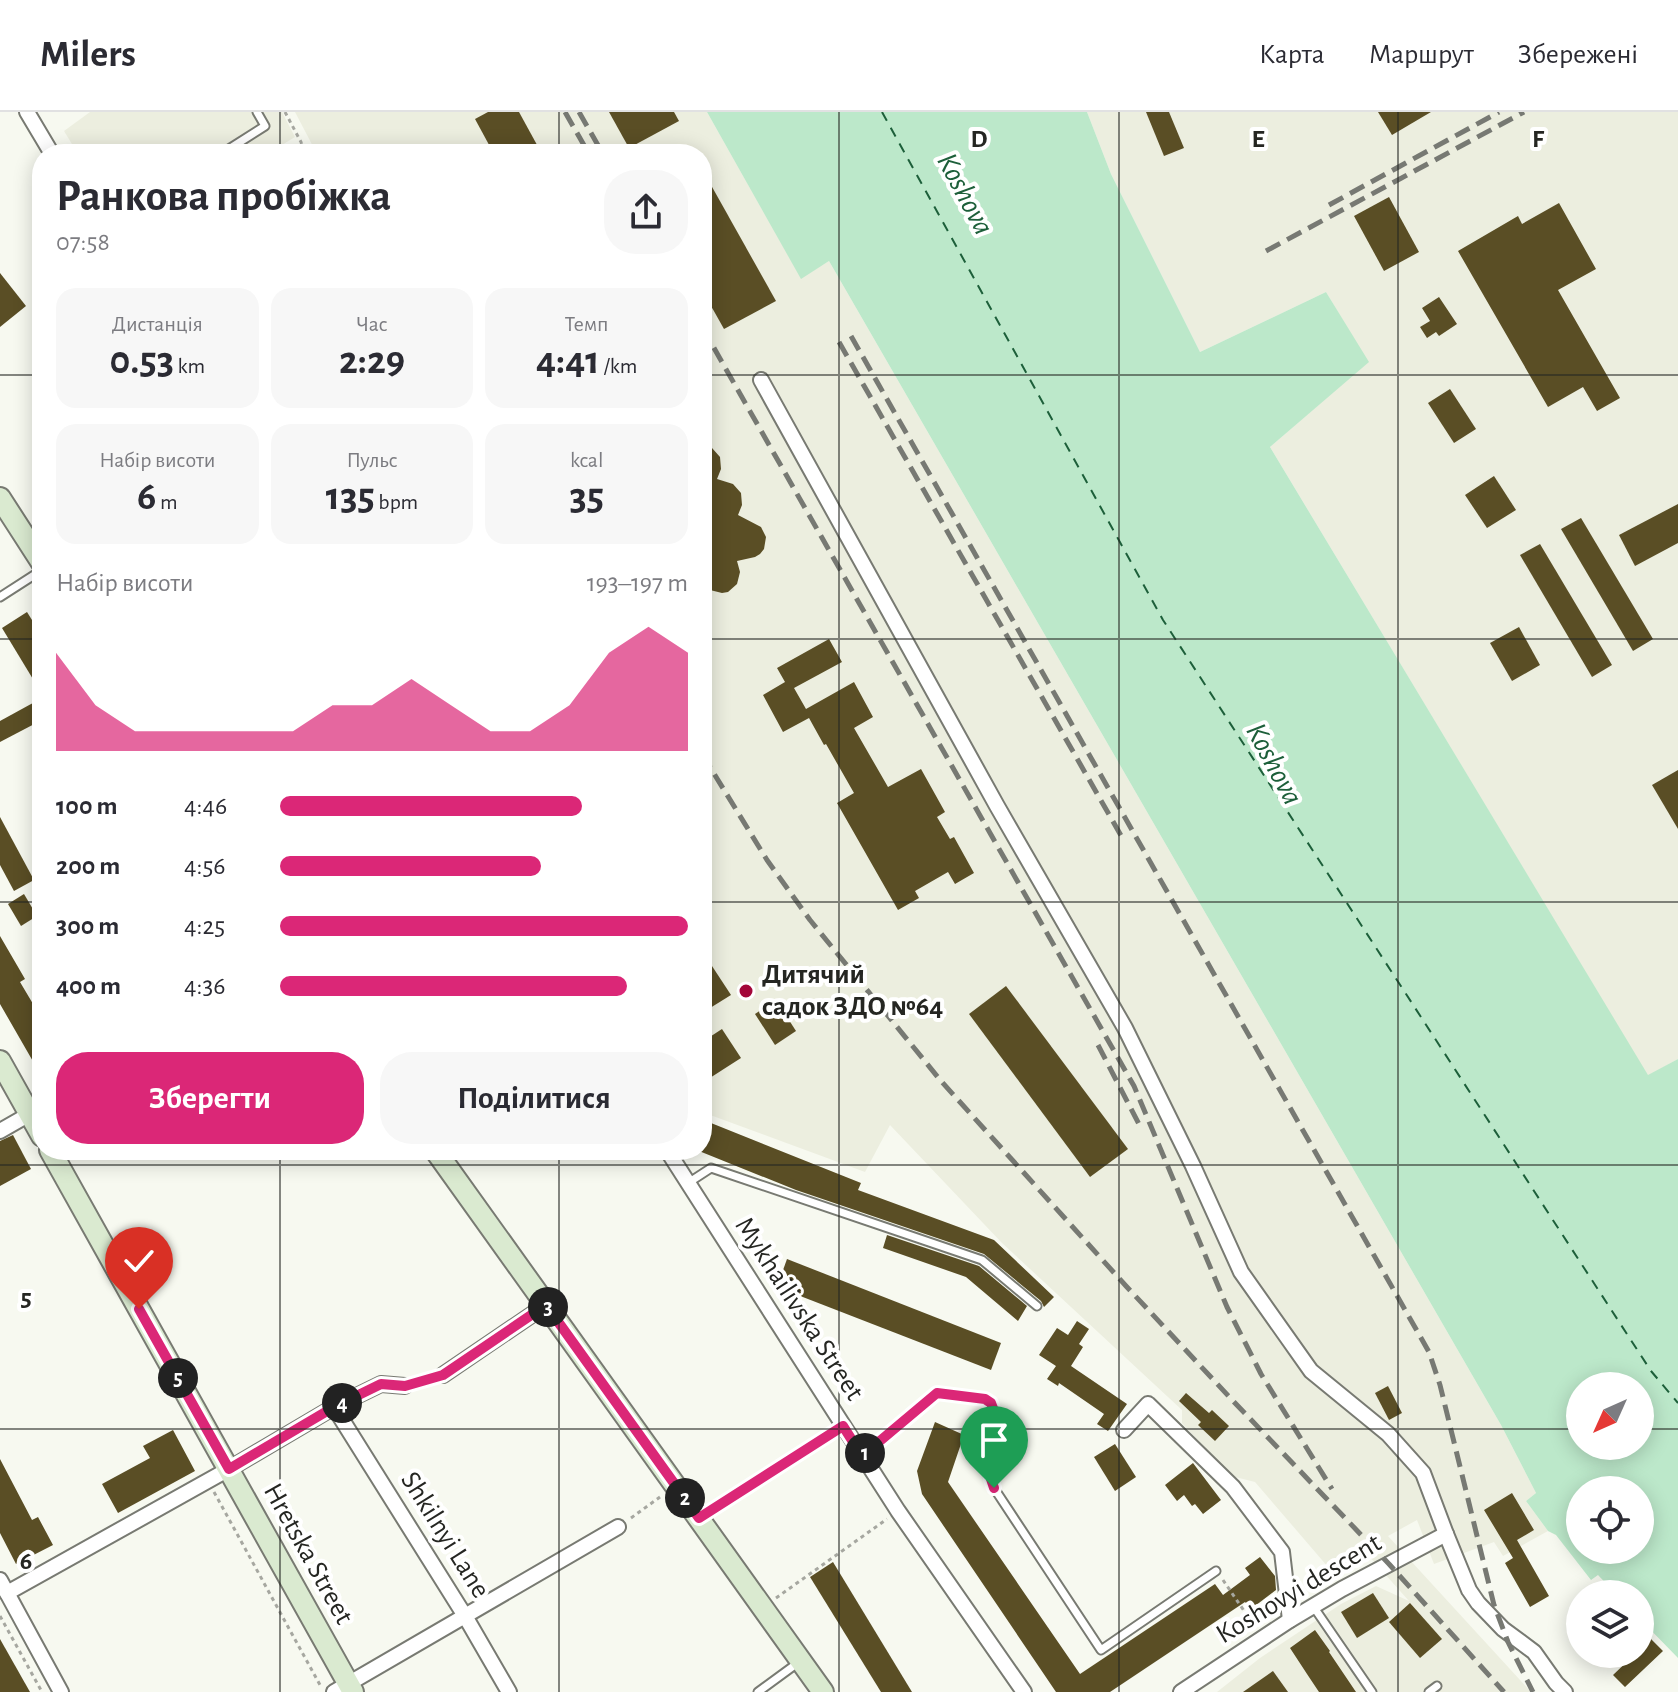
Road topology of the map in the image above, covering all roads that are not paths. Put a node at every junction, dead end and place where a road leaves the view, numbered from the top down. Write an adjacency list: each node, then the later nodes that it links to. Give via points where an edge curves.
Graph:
1 (27, 112): 3 (street)
2 (257, 112): 4 (lane, via 265,126)
3 (46, 144)
4 (237, 144)
5 (761, 380): 27 (street, via 1125,1028 1241,1272 1311,1371 1388,1434 1423,1473)
6 (0, 498): 7 (street)
7 (32, 548)
8 (32, 576): 9 (lane)
9 (0, 597)
10 (0, 1061): 11 (street)
11 (32, 1105)
12 (32, 1112): 13 (street)
13 (0, 1131)
14 (56, 1160): 25 (street, Hretska Street)
15 (442, 1160): 18 (street)
16 (673, 1160): 17 (street, Mykhailivska Street)
17 (688, 1184): 19 (lane, via 711,1168 982,1260); 24 (street, Mykhailivska Street)
18 (546, 1305): 20 (street); 33 (street)
19 (1037, 1306)
20 (443, 1375)
21 (405, 1386): 22 (street, via 381,1384)
22 (334, 1407): 25 (street); 31 (street, Shkilnyi Lane)
23 (1124, 1430): 32 (street, via 1148,1404 1233,1487 1282,1552)
24 (862, 1456): 28 (lane, via 937,1393 991,1403 994,1488 1101,1650); 40 (street, Mykhailivska Street)
25 (229, 1469): 29 (street); 35 (street, Hretska Street)
26 (618, 1527): 31 (street)
27 (1446, 1534): 30 (street, Koshovyi descent); 44 (street, via 1478,1603 1534,1652)
28 (1216, 1571)
29 (4, 1586): 36 (street)
30 (1313, 1606): 32 (street, Koshovyi descent); 42 (lane)
31 (465, 1616): 35 (street); 37 (street, Shkilnyi Lane)
32 (1290, 1620): 41 (street, Koshovyi descent)
33 (800, 1661): 38 (lane); 39 (street)
34 (1437, 1686): 43 (lane)
35 (345, 1689)
36 (61, 1692)
37 (509, 1692)
38 (758, 1692)
39 (823, 1692)
40 (1024, 1692)
41 (1181, 1692)
42 (1372, 1692)
43 (1429, 1692)
44 (1565, 1692)

